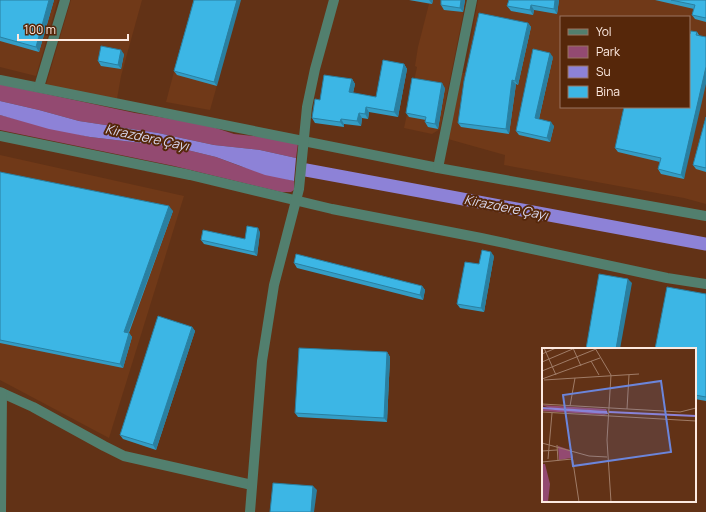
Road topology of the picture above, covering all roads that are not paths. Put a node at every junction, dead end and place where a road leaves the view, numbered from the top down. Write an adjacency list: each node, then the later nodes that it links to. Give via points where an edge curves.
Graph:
1 (65, 0): 5 (street)
2 (334, 0): 7 (street, via 310,92)
3 (472, 0): 8 (street)
4 (0, 80): 5 (street)
5 (39, 87): 7 (street)
6 (0, 136): 9 (street, via 112,158)
7 (303, 140): 8 (street); 9 (street)
8 (438, 168): 10 (street)
9 (297, 200): 11 (street); 14 (street, via 274,285 262,361)
10 (706, 216)
11 (706, 284)
12 (1, 393): 13 (street); 14 (street, via 33,407 124,456)
13 (0, 465): 15 (street)
14 (252, 485): 16 (street)
15 (1, 512)
16 (250, 512)

